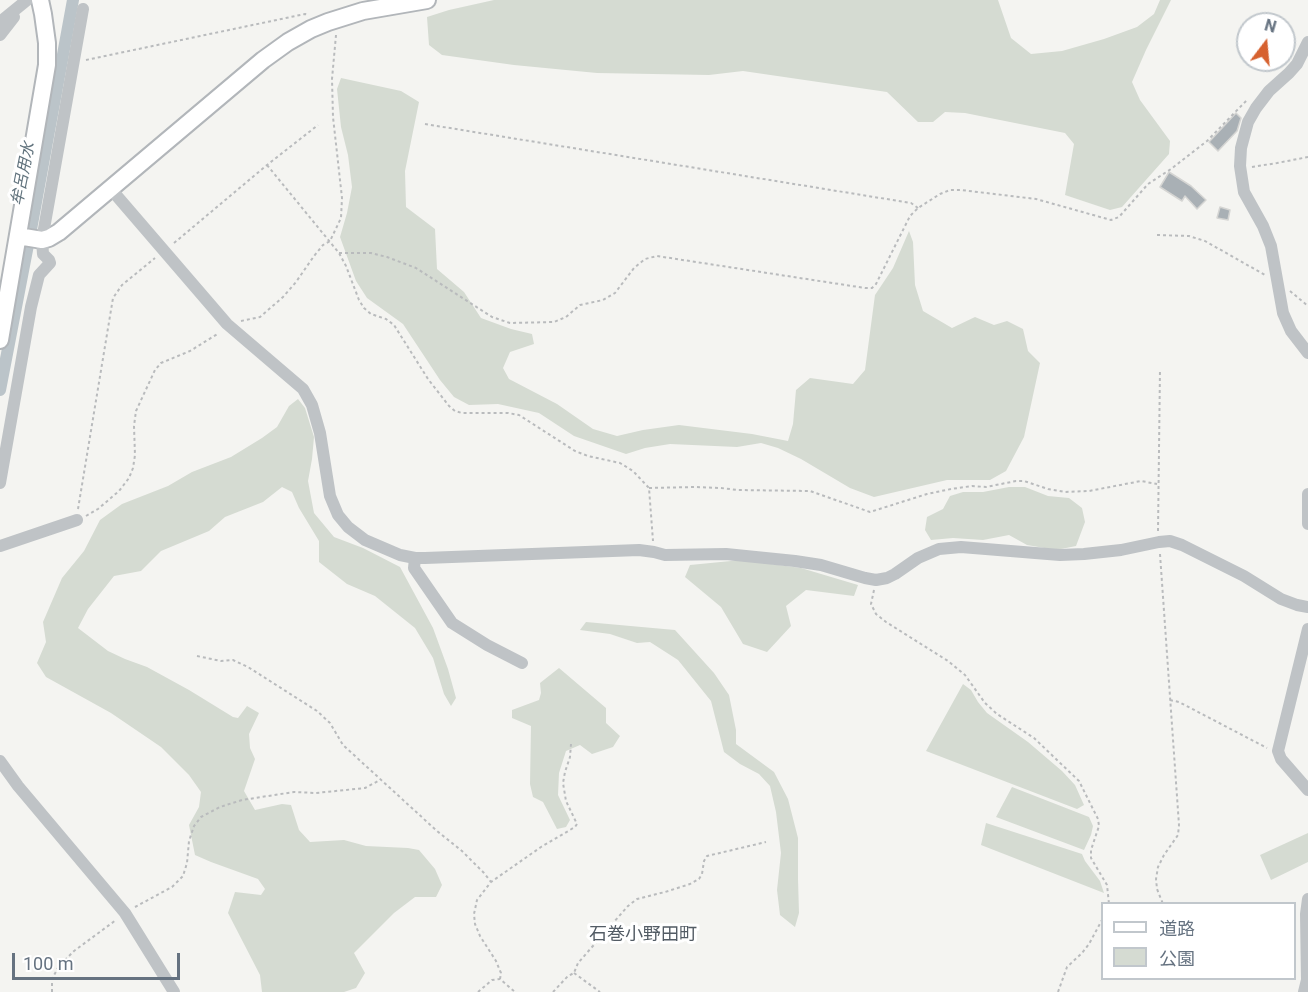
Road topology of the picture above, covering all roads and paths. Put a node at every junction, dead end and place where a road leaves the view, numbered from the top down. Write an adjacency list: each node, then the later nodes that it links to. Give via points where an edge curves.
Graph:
1 (27, 0): 4 (street)
2 (40, 0): 21 (street, via 47,65)
3 (427, 0): 7 (street)
4 (16, 8): 6 (street); 8 (street, via 17,13)
5 (83, 9): 10 (street)
6 (0, 22)
7 (328, 22): 10 (path, via 305,14); 17 (street, via 262,60); 20 (path, via 336,34 333,117 342,198 341,218)
8 (0, 35)
9 (1308, 42): 16 (street, via 1297,64 1269,91 1248,122)
10 (74, 60): 21 (street)
11 (1253, 94): 18 (path, via 1206,141 1148,184 1119,217 1111,220 1036,199 961,190 940,194)
12 (425, 124): 18 (path, via 911,203)
13 (318, 125): 15 (path)
14 (1308, 157): 16 (path)
15 (267, 165): 20 (path); 22 (path)
16 (1240, 166): 24 (street, via 1244,192 1271,246)
17 (110, 188): 21 (street, via 59,232); 22 (street)
18 (918, 208): 23 (path, via 872,288 657,256 634,268 615,293 580,305 554,322 541,324 501,321 416,268 387,257)
19 (1157, 235): 24 (path, via 1205,241)
20 (330, 241): 23 (path); 26 (path, via 283,297 260,317)
21 (35, 244): 27 (street); 30 (street, via 50,263 39,275 31,307)
22 (165, 251): 26 (street); 34 (path, via 122,285 113,298)
23 (339, 253): 32 (path, via 364,308 394,325 428,379 455,411 519,415 575,451 620,463)
24 (1277, 281): 25 (path); 28 (street, via 1290,330)
25 (1308, 306)
26 (227, 324): 34 (path, via 201,345 167,359 155,370 136,411 135,455 129,478 98,509); 39 (street, via 303,389 320,433 330,496 338,515 365,540)
27 (0, 340)
28 (1308, 353)
29 (1160, 369): 31 (path)
30 (0, 483)
31 (1158, 484): 32 (path, via 1141,481 1065,492 1016,481 927,494 870,512 810,491); 36 (path)
32 (649, 488): 38 (path)
33 (1308, 494): 35 (street)
34 (77, 520): 37 (street)
35 (1308, 524)
36 (1159, 542): 40 (street, via 1076,554 939,549 887,578); 41 (street, via 1182,545 1281,599); 45 (path)
37 (0, 546)
38 (654, 552): 39 (street); 40 (street, via 795,561)
39 (415, 558): 44 (street, via 414,568 453,623)
40 (876, 580): 54 (path, via 871,604 876,614 948,661 991,709 1034,738 1079,781 1100,826 1091,858 1107,885)
41 (1308, 607)
42 (1308, 629): 47 (street)
43 (198, 656): 49 (path, via 232,660 248,667 317,711)
44 (522, 663)
45 (1170, 700): 47 (path); 55 (path, via 1179,825 1178,835 1158,867 1157,889)
46 (571, 744): 52 (path, via 563,783 577,824)
47 (1278, 751): 50 (street)
48 (0, 761): 56 (street)
49 (380, 780): 52 (path, via 462,851); 56 (path, via 366,788 294,792 220,807 201,817 194,826 183,876)
50 (1308, 790)
51 (766, 842): 58 (path, via 707,856 699,879 638,899 578,963)
52 (491, 882): 59 (path, via 477,900 474,914 480,936 501,973)
53 (1308, 898): 67 (street)
54 (1109, 902)
55 (1163, 902)
56 (125, 913): 60 (path, via 59,966 52,979); 61 (street)
57 (1101, 923): 66 (path, via 1082,953 1067,967)
58 (574, 973): 64 (path); 65 (path)
59 (500, 979): 62 (path, via 492,980); 63 (path)
60 (52, 992)
61 (174, 992)
62 (478, 992)
63 (515, 992)
64 (553, 992)
65 (600, 992)
66 (1058, 992)
67 (1304, 992)

